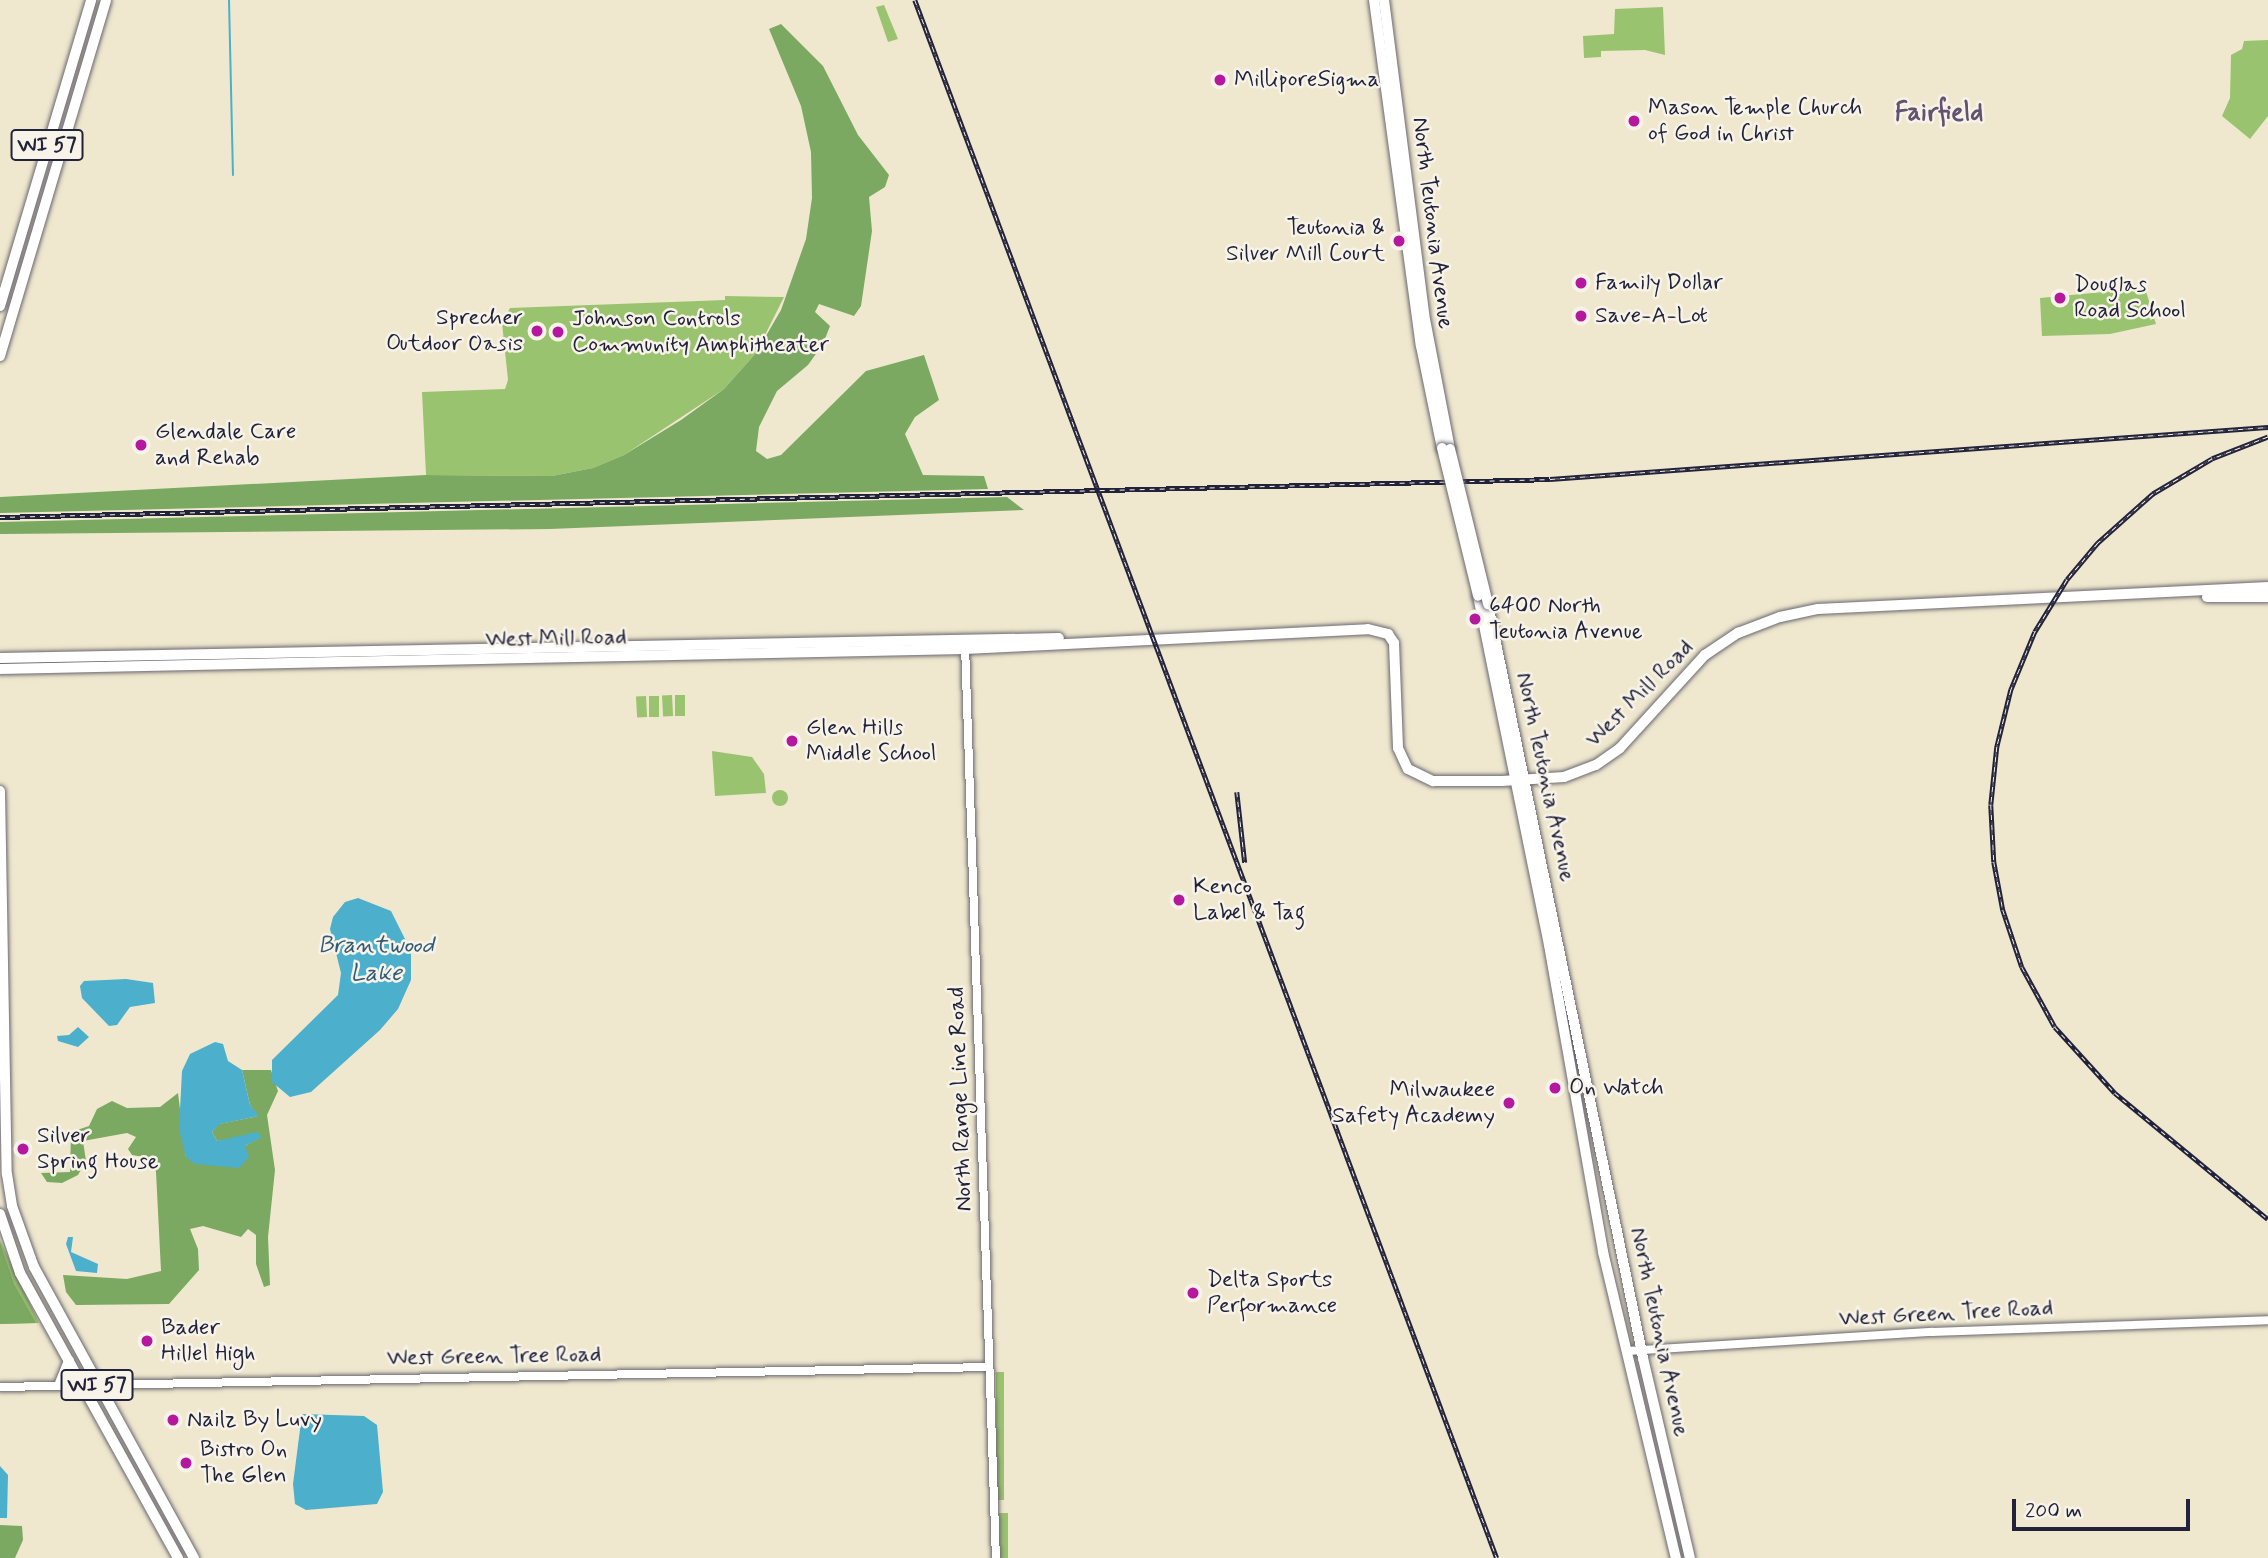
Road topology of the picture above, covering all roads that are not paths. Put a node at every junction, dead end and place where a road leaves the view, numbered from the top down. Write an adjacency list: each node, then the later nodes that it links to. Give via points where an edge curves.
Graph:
1 (1374, 0): 11 (main road, North Teutonia Avenue, via 1421,346)
2 (1384, 0): 11 (main road, North Teutonia Avenue)
3 (99, 1): 4 (main road, WI 57); 5 (main road, WI 57)
4 (88, 11): 5 (main road); 6 (main road, WI 57)
5 (101, 15): 9 (main road, WI 57)
6 (2, 292): 7 (main road, WI 57)
7 (0, 306)
8 (0, 315): 9 (street)
9 (11, 318): 10 (main road, WI 57)
10 (0, 356)
11 (1446, 448): 18 (main road, North Teutonia Avenue, bridge); 19 (main road, North Teutonia Avenue, bridge, via 1488,604)
12 (2268, 587): 13 (main road, West Mill Road)
13 (2185, 594): 14 (main road, West Mill Road); 19 (main road, West Mill Road, via 1818,610 1780,617 1738,633 1705,655 1611,756 1580,772)
14 (2268, 597)
15 (965, 644): 16 (main road, West Mill Road); 17 (main road, West Mill Road); 18 (main road, West Mill Road, via 1382,632 1394,643 1398,748 1408,769 1433,781); 26 (street, North Range Line Road)
16 (0, 658)
17 (0, 669)
18 (1516, 780): 19 (main road, West Mill Road); 24 (main road, North Teutonia Avenue, via 1603,1252)
19 (1527, 780): 23 (main road, North Teutonia Avenue)
20 (0, 791): 29 (main road, WI 57, via 9,1186 34,1267)
21 (0, 1214): 25 (main road, WI 57, via 20,1273)
22 (2268, 1320): 23 (street, West Green Tree Road)
23 (1641, 1348): 24 (street, West Green Tree Road); 35 (main road, North Teutonia Avenue)
24 (1627, 1351): 34 (main road, North Teutonia Avenue)
25 (69, 1361): 27 (main road); 28 (main road, WI 57)
26 (989, 1367): 29 (street, West Green Tree Road); 33 (street, North Range Line Road)
27 (60, 1383): 28 (street, West Green Tree Road); 30 (street, West Green Tree Road)
28 (81, 1383): 29 (street, West Green Tree Road); 31 (main road, WI 57)
29 (96, 1383): 32 (main road, WI 57)
30 (0, 1387)
31 (178, 1558)
32 (194, 1558)
33 (996, 1558)
34 (1676, 1558)
35 (1690, 1558)

